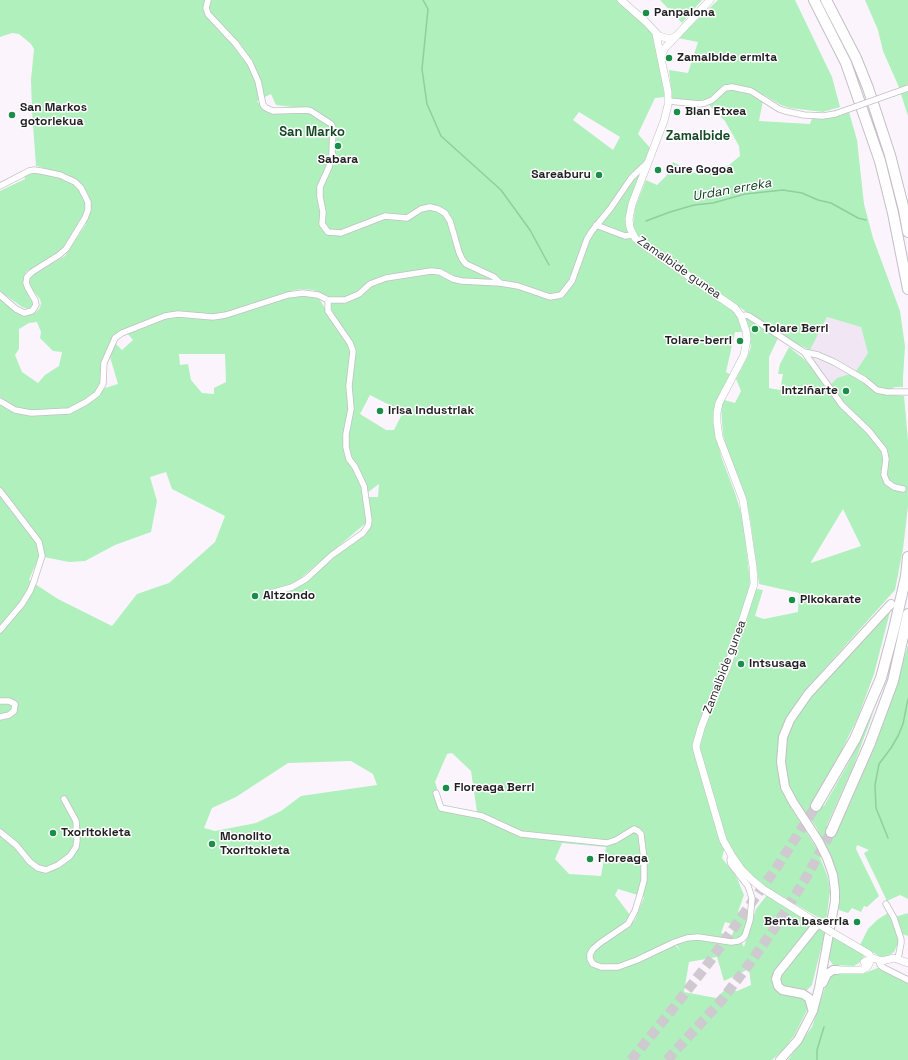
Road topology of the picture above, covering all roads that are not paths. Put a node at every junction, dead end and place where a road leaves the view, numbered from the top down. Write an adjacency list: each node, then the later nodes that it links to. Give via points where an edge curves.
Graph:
1 (208, 0): 16 (street, via 208,14 250,62 258,81 263,105 273,110 311,111 331,124 332,156 320,187 322,224 328,232 341,233 385,216 407,218 422,208 438,209 445,213 450,221 459,252 466,264 494,277)
2 (622, 0): 6 (street)
3 (710, 0): 7 (street)
4 (814, 0): 17 (highway, via 846,63 880,161)
5 (826, 0): 14 (highway, via 856,58 868,88 890,155)
6 (656, 34): 7 (street, via 662,38); 8 (street, Zamalbide gunea)
7 (673, 38): 8 (street)
8 (661, 53): 10 (street, Zamalbide gunea)
9 (908, 88): 10 (street, bridge, via 835,114 816,116 778,109 751,90 732,86 725,88 705,103)
10 (668, 101): 11 (street, Zamalbide gunea, via 664,122)
11 (649, 161): 13 (street, via 632,177); 15 (street, Zamalbide gunea, via 629,214)
12 (0, 186): 18 (street, via 29,171 41,171 60,175 75,182 88,202 85,218 66,249 27,276 26,282 36,305 32,311 24,313 16,310)
13 (596, 225): 15 (street, via 625,236); 16 (street, via 587,239 572,281 561,296 550,297)
14 (908, 232)
15 (633, 235): 20 (street, Zamalbide gunea, via 728,302)
16 (500, 283): 19 (street, via 462,281 431,271 386,278 370,284 359,294 345,300)
17 (908, 289)
18 (0, 295)
19 (328, 300): 23 (street, via 318,295 303,293 288,295 226,315 165,316 115,338 104,363 103,384 97,394 69,412 31,413 15,410); 27 (street, via 328,310 353,351 346,447 349,459 364,486 368,526 363,533 332,555 306,579 292,587)
20 (742, 316): 21 (street, Zamalbide gunea, via 748,316); 38 (street, Zamalbide gunea, via 747,339 744,355 719,402 717,422 719,437 743,500 754,584 727,668 711,702 696,746 723,840)
21 (804, 352): 22 (street, Zamalbide gunea, via 834,362 878,390); 24 (street, Zamalbide gunea, via 842,405 884,450 884,475 887,482)
22 (908, 392)
23 (0, 401)
24 (903, 489)
25 (0, 491): 30 (street, via 39,542 42,556 30,591)
26 (908, 558): 35 (highway, via 881,678 855,740)
27 (268, 594)
28 (891, 604): 41 (main road, via 808,694 790,720 783,737 781,762 785,787 824,850 834,884 835,901)
29 (908, 614): 37 (highway, via 890,688 870,743)
30 (0, 630)
31 (0, 701): 32 (street, via 15,704 14,711)
32 (0, 717)
33 (436, 793): 38 (street, via 441,808 482,816 521,834 607,843 634,829 641,834 644,880 640,895 628,924 593,948 590,959 593,964 601,967 618,967 687,938 731,942 742,939 750,920 752,898 748,886 731,864)
34 (64, 799): 36 (street, via 76,821 77,840 70,856 58,865 46,870 38,868)
35 (816, 806)
36 (0, 832)
37 (831, 832)
38 (732, 856): 40 (street, Zamalbide gunea, via 752,880)
39 (886, 904): 43 (street, via 901,939)
40 (822, 925): 42 (street, Zamalbide gunea, bridge); 47 (main road, via 776,976 777,984 782,990)
41 (824, 956): 45 (main road, via 829,966); 47 (main road, via 814,988); 48 (main road)
42 (870, 959): 43 (street); 45 (street, via 857,968); 46 (street)
43 (898, 959): 44 (street)
44 (908, 963)
45 (837, 970): 48 (main road, via 827,974)
46 (908, 980)
47 (803, 994): 49 (main road, via 811,1000)
48 (817, 996): 49 (main road)
49 (813, 1011): 50 (main road, via 798,1040)
50 (780, 1060)

